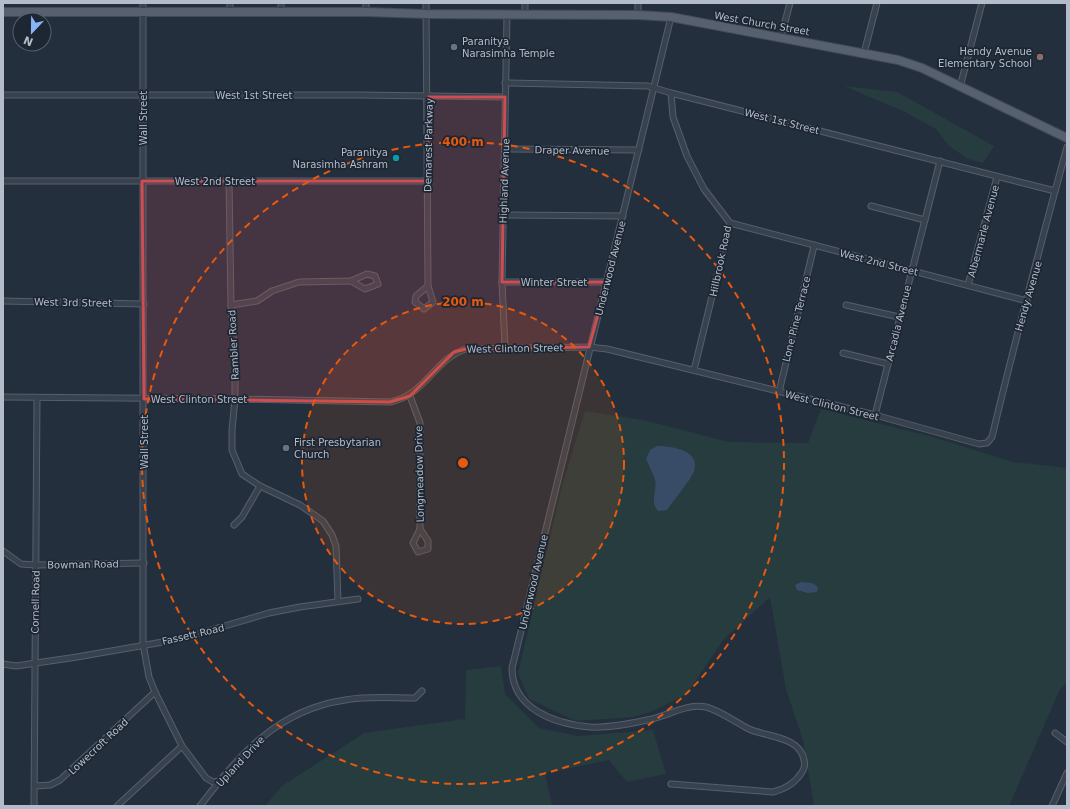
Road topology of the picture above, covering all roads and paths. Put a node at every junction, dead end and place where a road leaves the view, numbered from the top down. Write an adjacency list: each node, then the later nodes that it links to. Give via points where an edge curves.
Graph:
1 (230, 3): 12 (street)
2 (281, 3): 13 (street)
3 (426, 3): 14 (street, Demarest Parkway)
4 (526, 3): 16 (street)
5 (638, 3): 17 (street)
6 (790, 3): 19 (street)
7 (877, 3): 20 (street)
8 (982, 3): 23 (street)
9 (143, 7): 11 (main road, West Church Street); 12 (main road, West Church Street); 26 (street, Wall Street)
10 (366, 7): 13 (main road, West Church Street); 14 (main road, West Church Street)
11 (3, 12)
12 (230, 12): 13 (main road, West Church Street)
13 (281, 13)
14 (426, 14): 15 (main road, West Church Street); 27 (street, Demarest Parkway)
15 (506, 14): 16 (main road, West Church Street); 21 (street, Highland Avenue)
16 (525, 14): 17 (main road, West Church Street)
17 (638, 15): 18 (main road, West Church Street)
18 (671, 17): 19 (main road, West Church Street); 22 (street, Underwood Avenue)
19 (781, 36): 20 (main road, West Church Street)
20 (864, 53): 23 (main road, West Church Street, via 922,68)
21 (505, 83): 22 (street, West 1st Street); 28 (street, Highland Avenue)
22 (654, 87): 24 (street, West 1st Street); 32 (street, Underwood Avenue)
23 (960, 87): 29 (main road, West Church Street)
24 (671, 94): 33 (street, West 1st Street); 44 (street, Hillbrook Road, via 673,118 688,156 704,189)
25 (3, 95): 26 (street, West 1st Street)
26 (143, 96): 27 (street, West 1st Street); 36 (street, Wall Street)
27 (428, 97): 28 (street, West 1st Street); 38 (street, Demarest Parkway)
28 (505, 97): 31 (street, Highland Avenue)
29 (1067, 138)
30 (1067, 147): 39 (street, Hendy Avenue)
31 (505, 149): 32 (street, Draper Avenue); 41 (street, Highland Avenue)
32 (639, 150): 42 (street, Underwood Avenue)
33 (940, 161): 34 (street, West 1st Street); 43 (street, Arcadia Avenue)
34 (997, 177): 39 (street, West 1st Street); 50 (street, Albermarle Avenue)
35 (3, 181): 36 (street, West 2nd Street)
36 (142, 181): 37 (street, West 2nd Street); 54 (street, Wall Street)
37 (229, 181): 38 (street, West 2nd Street); 55 (street, Rambler Road)
38 (427, 181): 51 (street, Demarest Parkway)
39 (1055, 191): 53 (street, Hendy Avenue)
40 (871, 206): 43 (street)
41 (503, 215): 42 (street); 48 (street, Highland Avenue)
42 (623, 216): 49 (street, Underwood Avenue)
43 (925, 220): 46 (street, Arcadia Avenue)
44 (730, 223): 45 (street, West 2nd Street); 62 (street, Hillbrook Road)
45 (814, 246): 46 (street, West 2nd Street); 63 (street, Lone Pine Terrace)
46 (911, 270): 50 (street, West 2nd Street); 57 (street, Arcadia Avenue)
47 (351, 281): 47 (street, via 365,289 378,284 375,276 367,274); 55 (street, via 299,282 272,291 257,301)
48 (502, 282): 49 (street, Winter Street); 58 (street, Highland Avenue)
49 (607, 282): 59 (street, Underwood Avenue)
50 (968, 285): 53 (street, West 2nd Street)
51 (428, 286)
52 (3, 301): 54 (street, West 3rd Street)
53 (1027, 301): 70 (street, Hendy Avenue, via 992,437)
54 (144, 304): 67 (street, Wall Street)
55 (231, 305): 68 (street, Rambler Road)
56 (846, 305): 57 (street)
57 (899, 317): 61 (street, Arcadia Avenue)
58 (504, 347): 59 (street, West Clinton Street); 64 (street, West Clinton Street, via 470,348 454,352 427,382)
59 (589, 347): 62 (street, West Clinton Street); 89 (street, Underwood Avenue, via 512,668 512,678 515,688 529,706 562,722 586,726 647,720 696,706 706,707 750,730 783,739 794,745 803,757 805,766 783,789 773,792)
60 (843, 353): 61 (street)
61 (888, 364): 69 (street, Arcadia Avenue)
62 (694, 370): 63 (street, West Clinton Street)
63 (779, 392): 69 (street, West Clinton Street)
64 (410, 396): 68 (street, West Clinton Street, via 390,402); 73 (street, Longmeadow Drive, via 420,424)
65 (3, 397): 66 (street, West Clinton Street)
66 (37, 398): 67 (street, West Clinton Street); 76 (street, Cornell Road)
67 (144, 399): 68 (street, West Clinton Street); 75 (street, Wall Street)
68 (235, 399): 71 (street, Rambler Road, via 232,450 242,474)
69 (875, 415): 70 (street, West Clinton Street, via 979,444)
70 (987, 443)
71 (260, 486): 72 (street, via 242,517); 78 (street, Rambler Road, via 300,505 323,520 336,546)
72 (234, 525)
73 (420, 529)
74 (3, 551): 76 (street, Bowman Road, via 21,564)
75 (144, 563): 76 (street, Bowman Road); 79 (street, Wall Street)
76 (36, 565): 80 (street, Cornell Road)
77 (358, 599): 78 (street, Fassett Road)
78 (338, 601): 79 (street, Fassett Road, via 269,613 180,639)
79 (143, 644): 80 (street, Fassett Road); 83 (street, Wall Street)
80 (34, 663): 81 (street, Fassett Road, via 16,666); 90 (street, Cornell Road)
81 (3, 664)
82 (422, 691): 88 (street, Upland Drive, via 415,698 344,700 310,708 294,715 250,746)
83 (154, 692): 86 (street, Wall Street); 90 (street, Lowecroft Road, via 60,780 50,785)
84 (1055, 733): 85 (street)
85 (1067, 742)
86 (182, 746): 88 (street, Wall Street, via 206,778 213,782); 92 (street)
87 (1067, 773): 94 (street)
88 (219, 781): 93 (street, Upland Drive)
89 (671, 784)
90 (35, 786): 91 (street, Cornell Road)
91 (34, 806)
92 (117, 806)
93 (200, 806)
94 (1052, 806)

